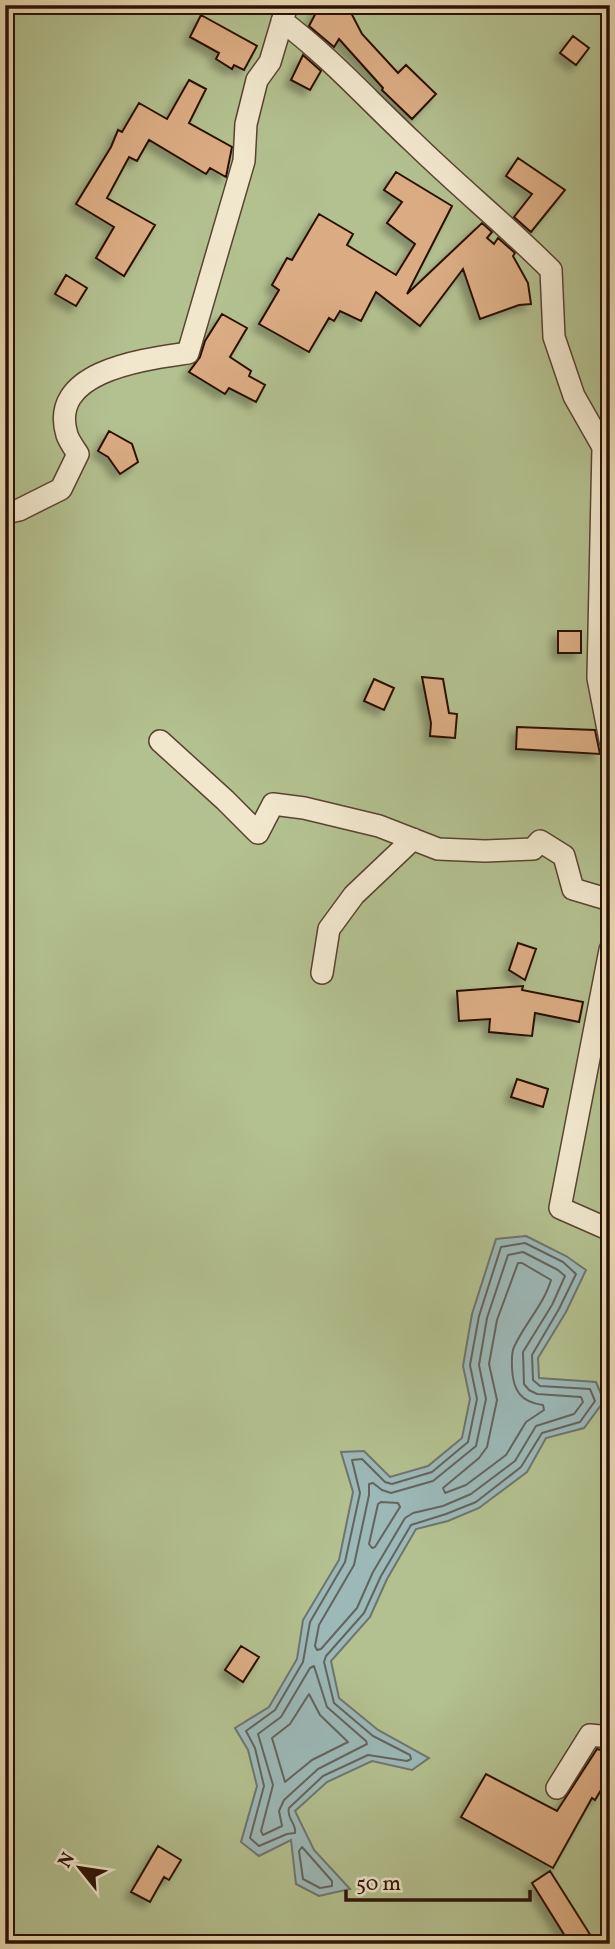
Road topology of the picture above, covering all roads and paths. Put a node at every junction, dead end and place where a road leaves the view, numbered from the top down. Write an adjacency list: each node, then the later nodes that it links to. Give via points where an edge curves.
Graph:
1 (284, 13): 2 (street, via 270,61 257,80 246,124 244,160 188,353 107,369 77,389 65,408 67,434 78,454 61,489); 3 (street, via 414,144 551,270 554,337 575,396 603,447 598,678)
2 (5, 513)
3 (610, 740)
4 (160, 741): 5 (street, via 258,834 273,804 379,826)
5 (414, 839): 6 (street, via 438,849 485,851 533,849 540,841 564,856 573,889); 8 (street, via 354,895 329,929)
6 (610, 900)
7 (610, 950): 9 (street, via 560,1208)
8 (322, 973)
9 (610, 1230)
10 (610, 1737): 11 (street, via 590,1735)
11 (557, 1787)

